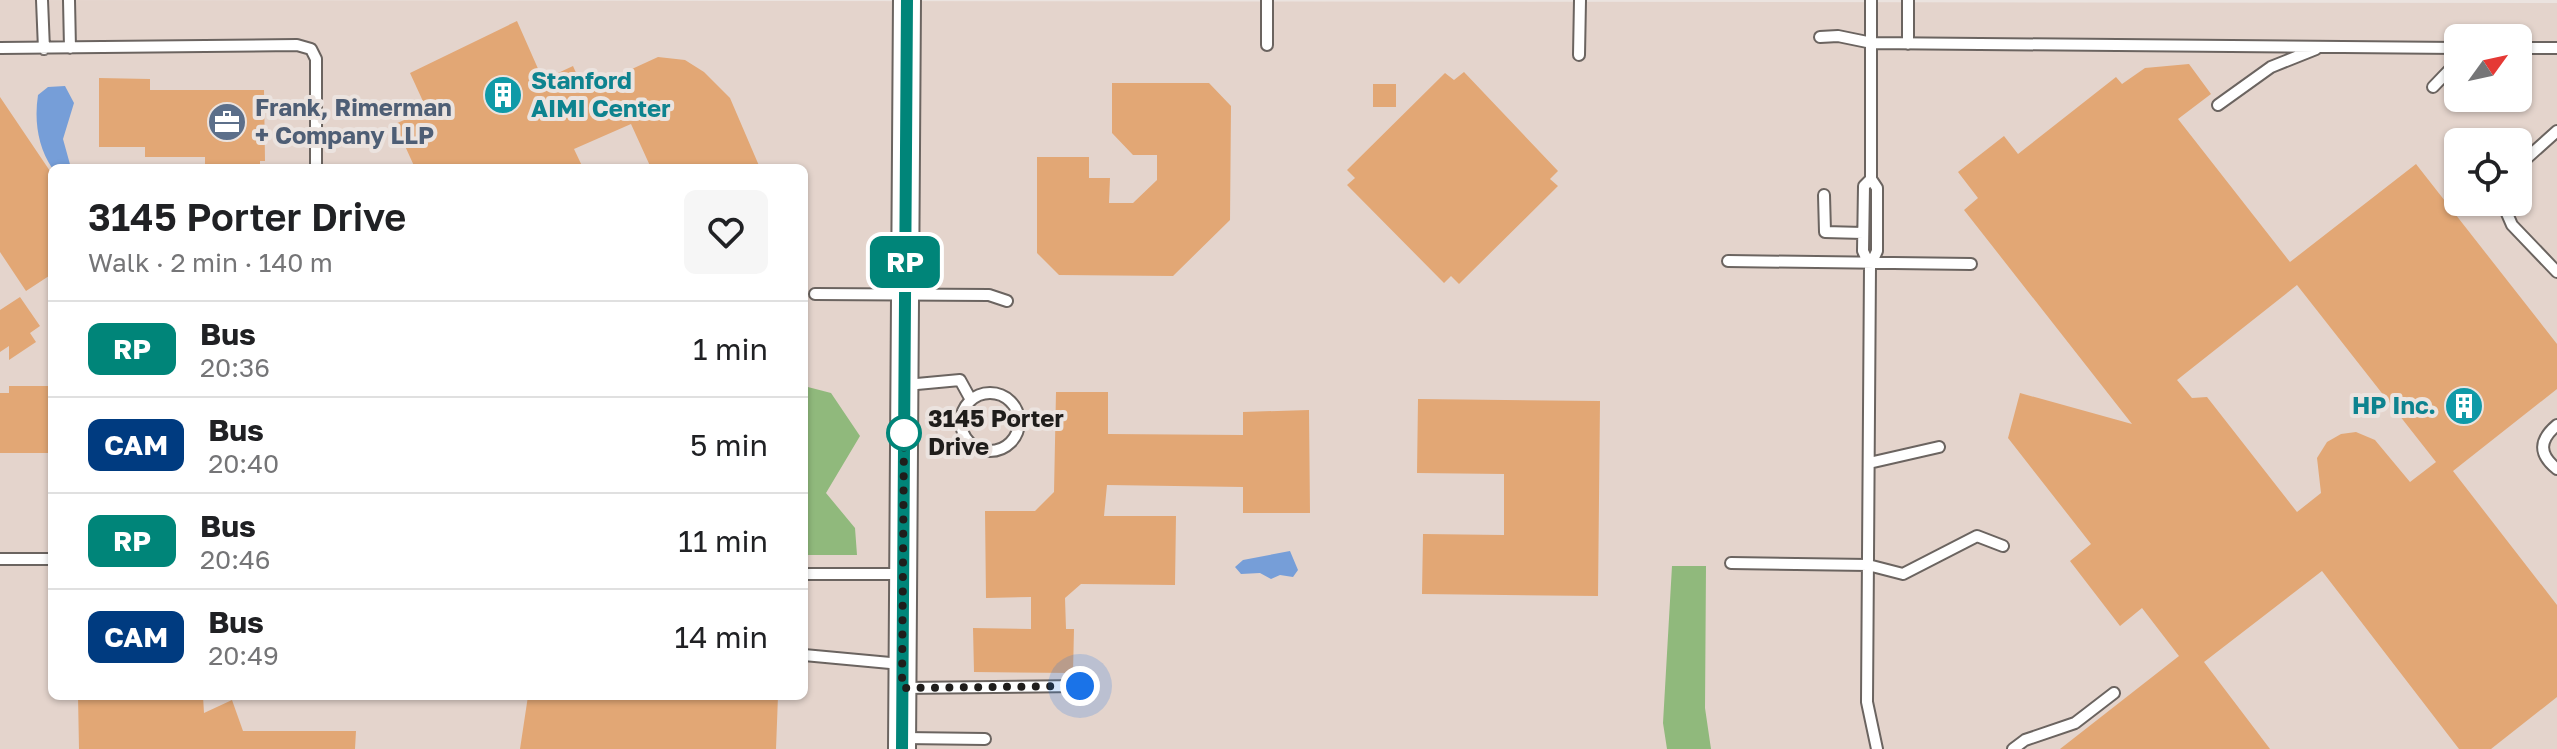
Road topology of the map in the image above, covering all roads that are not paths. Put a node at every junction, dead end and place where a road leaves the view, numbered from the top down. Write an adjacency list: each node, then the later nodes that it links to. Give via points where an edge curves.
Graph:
1 (42, 0): 18 (lane)
2 (69, 0): 14 (lane)
3 (907, 0): 35 (street)
4 (1267, 0): 11 (lane)
5 (1580, 0): 19 (lane)
6 (1871, 0): 9 (lane)
7 (1908, 0): 10 (lane)
8 (1820, 37): 9 (lane)
9 (1872, 43): 10 (lane); 26 (lane)
10 (1908, 44): 12 (lane)
11 (1267, 45)
12 (2332, 46): 15 (lane); 22 (lane, via 2271,67)
13 (0, 48): 18 (lane)
14 (70, 48): 18 (lane); 25 (lane, via 311,49 316,59)
15 (2444, 48)
16 (2532, 48): 17 (lane)
17 (2557, 48)
18 (44, 49)
19 (1579, 55)
20 (2444, 76): 21 (lane)
21 (2433, 87)
22 (2218, 105)
23 (2557, 131): 24 (lane)
24 (2532, 153)
25 (316, 164)
26 (1871, 179): 29 (lane, via 1864,186); 32 (lane, via 1877,188 1877,251)
27 (1824, 195): 29 (lane, via 1825,232)
28 (2508, 216): 33 (lane)
29 (1863, 233): 32 (lane)
30 (1728, 261): 32 (lane)
31 (1971, 264): 32 (lane)
32 (1870, 266): 41 (lane)
33 (2557, 272)
34 (815, 294): 35 (lane)
35 (905, 294): 36 (lane, via 989,295); 37 (street)
36 (1007, 301)
37 (904, 385): 38 (lane, via 960,380); 49 (street)
38 (971, 400): 38 (lane, via 961,417 964,436 987,452 1006,447 1020,426 1013,404 993,393)
39 (2557, 425): 42 (lane, via 2542,446 2545,458)
40 (1939, 447): 41 (lane)
41 (1869, 463): 47 (lane)
42 (2557, 469)
43 (2003, 546): 47 (lane, via 1977,536 1903,574)
44 (0, 559): 45 (lane)
45 (48, 559)
46 (1731, 563): 47 (lane)
47 (1868, 565): 56 (lane, via 1867,702)
48 (808, 574): 49 (lane)
49 (902, 574): 51 (street)
50 (808, 656): 51 (lane)
51 (902, 676): 52 (lane); 55 (street)
52 (1080, 686)
53 (2114, 693): 57 (lane, via 2075,723)
54 (985, 739): 55 (lane)
55 (902, 743)
56 (1877, 749)
57 (2013, 749)

